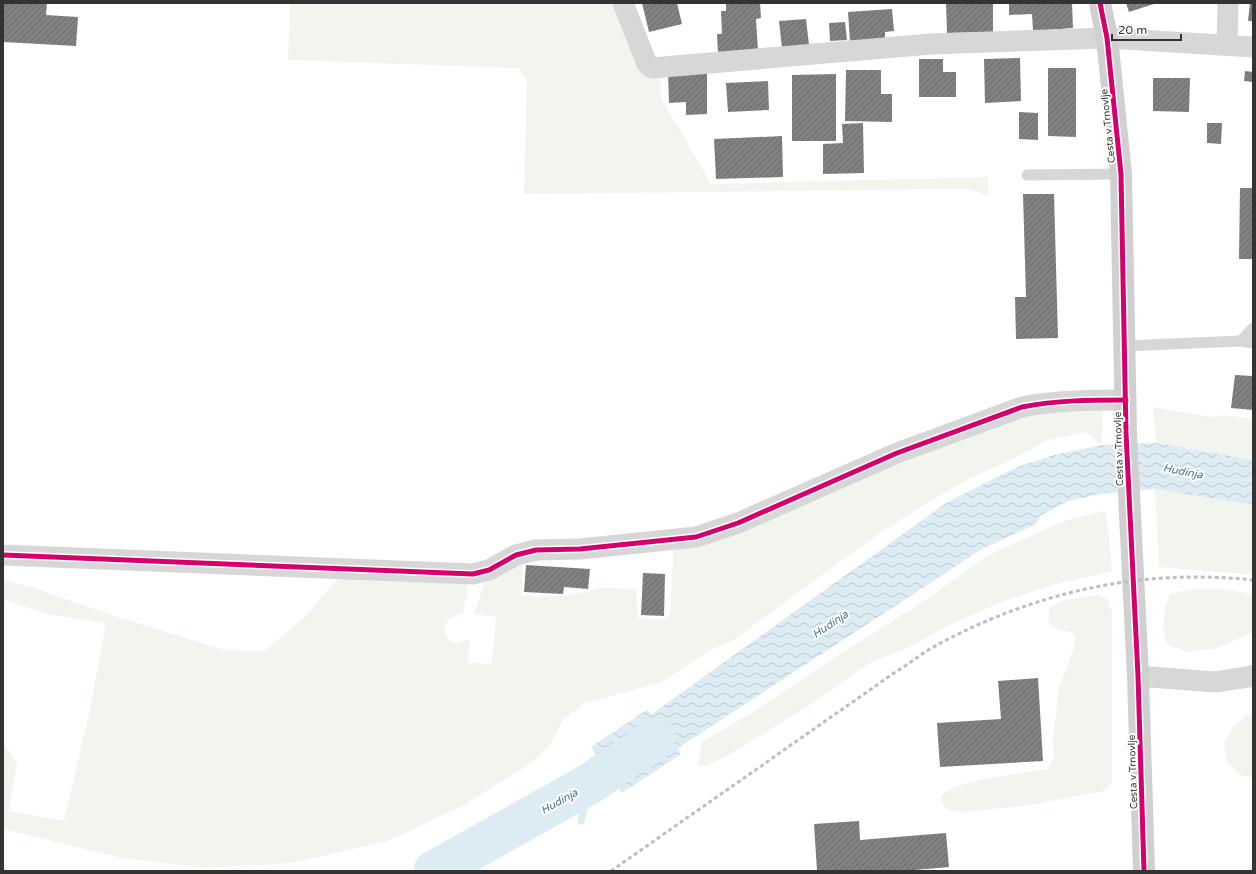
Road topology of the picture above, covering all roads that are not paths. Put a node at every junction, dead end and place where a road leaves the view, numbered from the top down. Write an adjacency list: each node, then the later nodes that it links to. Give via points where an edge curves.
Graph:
1 (622, 3): 4 (street, via 647,64 652,68 931,44)
2 (1100, 3): 4 (street, Cesta v Trnovlje)
3 (1228, 3): 5 (street)
4 (1107, 38): 5 (street); 7 (street, Cesta v Trnovlje)
5 (1227, 45): 6 (street)
6 (1253, 47)
7 (1121, 174): 8 (lane); 12 (street, Cesta v Trnovlje)
8 (1027, 175)
9 (1253, 328): 10 (lane)
10 (1241, 341): 11 (lane); 12 (lane)
11 (1253, 343)
12 (1124, 346): 13 (street, Cesta v Trnovlje)
13 (1126, 400): 14 (street, via 1078,400 1022,407 898,453 738,523 696,537 580,549 536,550 516,555 489,570 473,574); 16 (street, Cesta v Trnovlje)
14 (3, 555)
15 (1253, 675): 16 (street, via 1215,682)
16 (1138, 676): 17 (street, Cesta v Trnovlje)
17 (1144, 871)

